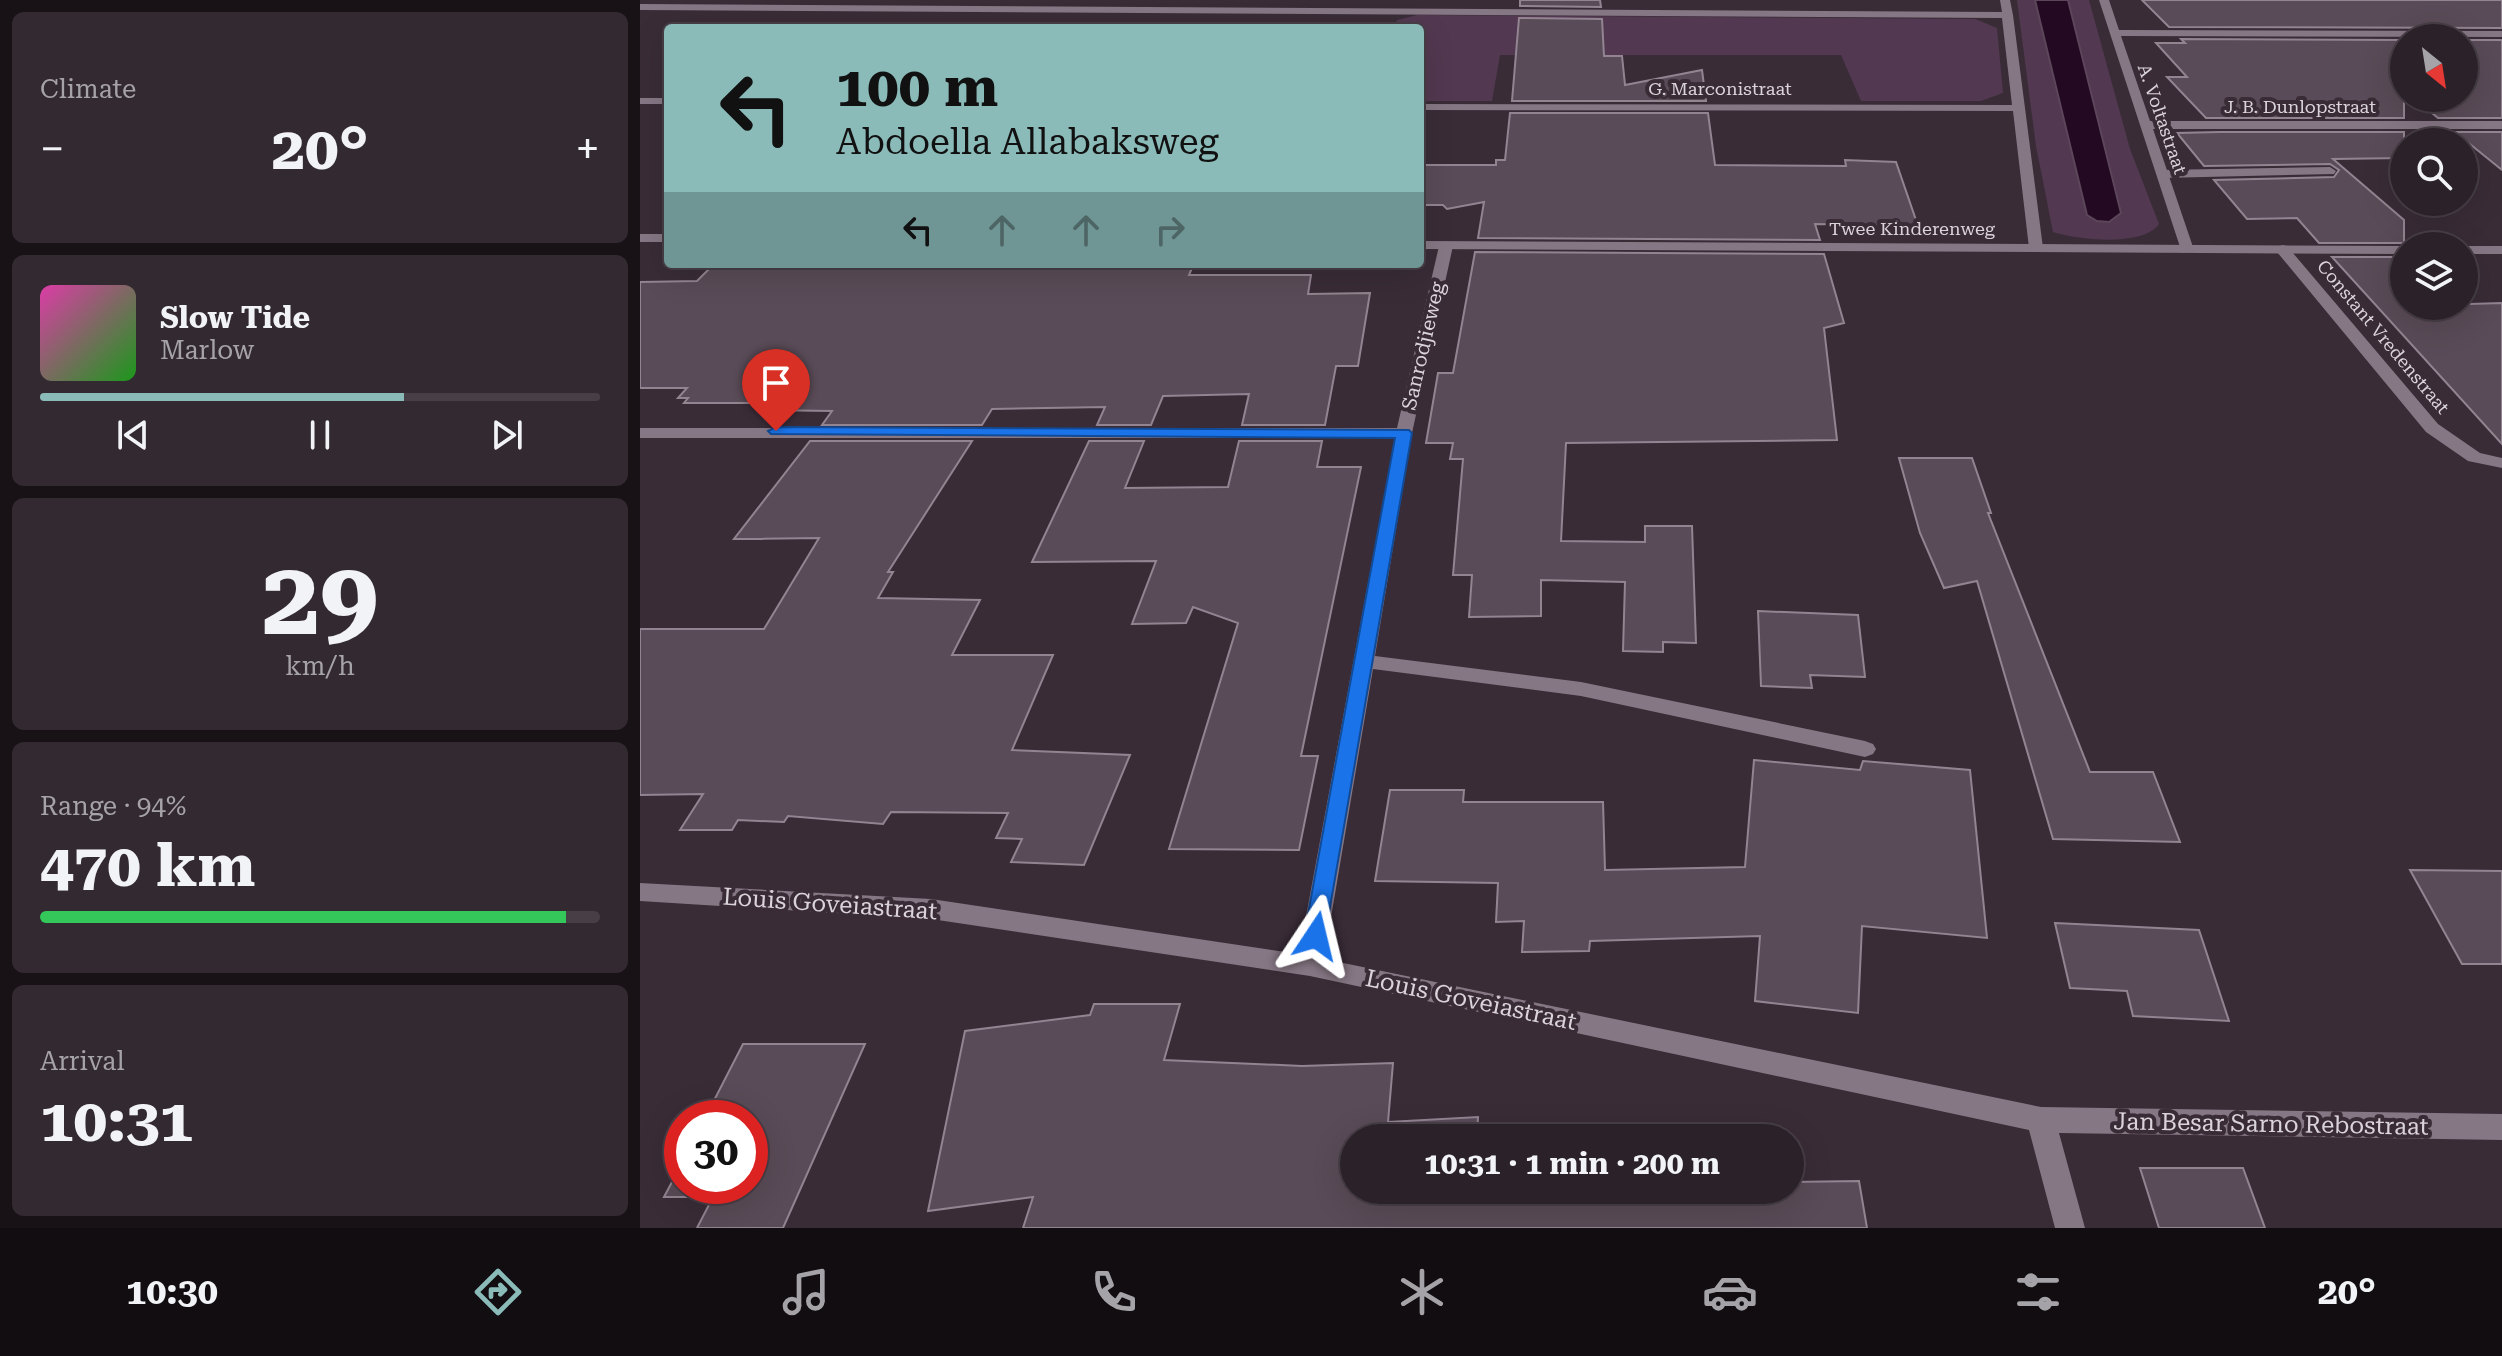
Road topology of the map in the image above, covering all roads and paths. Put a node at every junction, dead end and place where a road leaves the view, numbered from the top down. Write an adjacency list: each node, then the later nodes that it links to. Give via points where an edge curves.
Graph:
1 (1398, 0): 6 (street)
2 (2005, 0): 5 (street)
3 (2104, 0): 7 (street, A. Voltastraat)
4 (640, 7): 6 (street)
5 (2008, 15): 6 (street); 12 (street)
6 (1390, 16)
7 (2113, 33): 8 (street); 13 (street, A. Voltastraat)
8 (2502, 34)
9 (640, 101): 10 (street)
10 (664, 101)
11 (1424, 107): 12 (street, G. Marconistraat)
12 (2020, 108): 21 (street)
13 (2146, 125): 14 (street, J. B. Dunlopstraat); 16 (street, A. Voltastraat)
14 (2502, 125)
15 (2330, 171): 16 (street)
16 (2162, 174): 23 (street, A. Voltastraat)
17 (640, 238): 18 (street)
18 (664, 238)
19 (1424, 245): 20 (street, Twee Kinderenweg)
20 (1446, 246): 21 (street, Twee Kinderenweg); 28 (street, Sanrodjieweg)
21 (2036, 248): 23 (street, Twee Kinderenweg)
22 (2282, 249): 23 (street, Twee Kinderenweg); 24 (street, Twee Kinderenweg); 29 (street, Constant Vredenstraat, via 2432,428 2474,457)
23 (2187, 250)
24 (2390, 250)
25 (2478, 250): 26 (street)
26 (2502, 250)
27 (640, 433): 28 (street)
28 (1404, 433): 30 (street, Sanrodjieweg)
29 (2502, 463)
30 (1364, 661): 31 (street, via 1581,689); 33 (street, Sanrodjieweg)
31 (1865, 749)
32 (640, 892): 33 (street, Louis Goveiastraat, via 931,909)
33 (1310, 966): 34 (street, Louis Goveiastraat)
34 (2041, 1120): 35 (street, Jan Besar Sarno Rebostraat); 36 (street)
35 (2502, 1127)
36 (2070, 1228)

